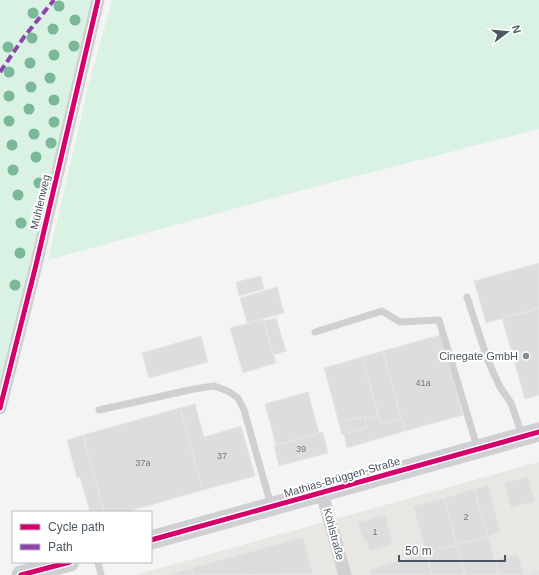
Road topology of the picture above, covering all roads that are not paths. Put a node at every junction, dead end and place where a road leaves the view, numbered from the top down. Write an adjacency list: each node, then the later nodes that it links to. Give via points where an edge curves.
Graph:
1 (98, 0): 4 (street, Mühlenweg)
2 (467, 296): 6 (lane, via 488,361 500,387)
3 (315, 332): 7 (lane, via 382,312 400,322 439,320)
4 (0, 408)
5 (99, 410): 9 (lane, via 194,389 214,386 228,390 238,398 244,410)
6 (531, 435): 7 (street, Mathias-Brüggen-Straße)
7 (478, 450): 8 (street, Mathias-Brüggen-Straße)
8 (322, 494): 9 (street, Mathias-Brüggen-Straße); 15 (street, Köhlstraße)
9 (271, 507): 10 (street, Mathias-Brüggen-Straße)
10 (152, 540)
11 (66, 563): 13 (street)
12 (98, 563): 14 (lane)
13 (21, 575)
14 (101, 575)
15 (345, 575)

